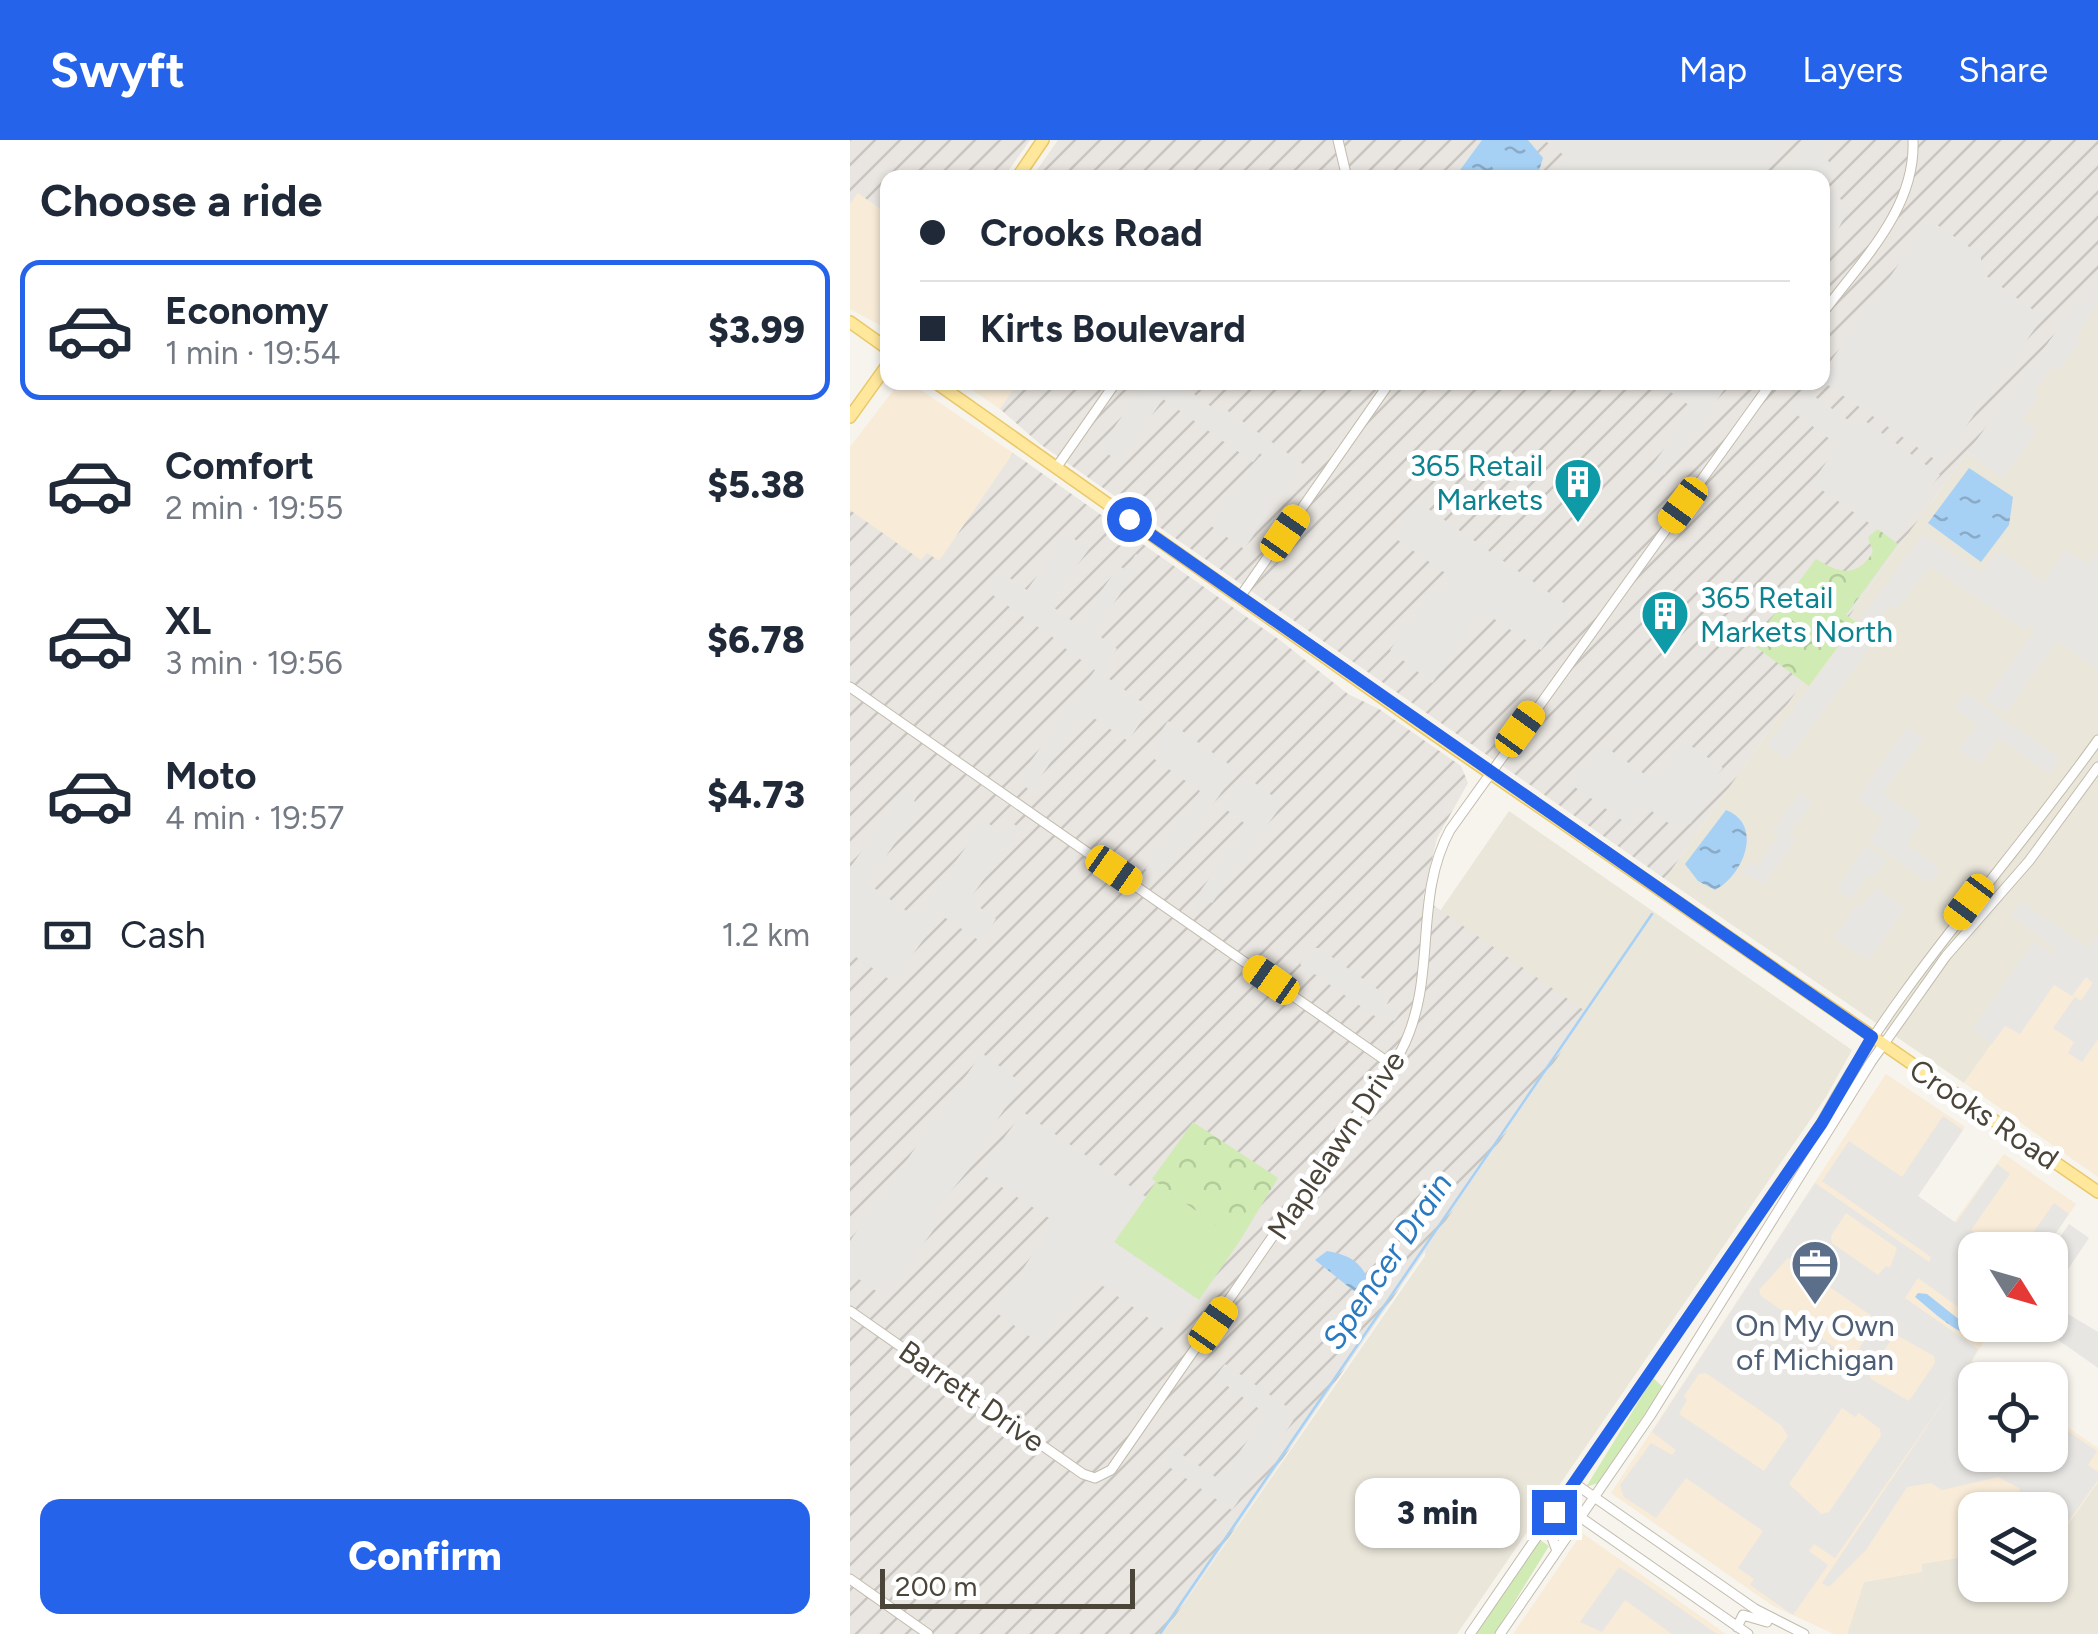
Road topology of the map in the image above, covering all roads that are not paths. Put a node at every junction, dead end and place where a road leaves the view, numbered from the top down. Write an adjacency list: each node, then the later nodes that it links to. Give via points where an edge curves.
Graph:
1 (1044, 140): 4 (main road)
2 (1338, 140): 5 (street)
3 (1913, 140): 6 (street, via 1902,203)
4 (1023, 170)
5 (1345, 170)
6 (1830, 303)
7 (850, 322): 8 (main road)
8 (880, 343)
9 (880, 375): 14 (main road)
10 (947, 390): 15 (main road, Crooks Road)
11 (1110, 390): 15 (street)
12 (1384, 390): 16 (street)
13 (1766, 390): 20 (street, Maplelawn Drive)
14 (850, 417)
15 (1056, 468): 16 (main road, Crooks Road)
16 (1240, 597): 20 (main road, Crooks Road)
17 (850, 686): 22 (street)
18 (2098, 740): 21 (street, via 2018,850 1969,902)
19 (2098, 768): 21 (street)
20 (1489, 772): 21 (main road, Crooks Road); 22 (street, Maplelawn Drive, via 1434,864 1422,999)
21 (1878, 1041): 23 (main road, Crooks Road); 24 (street); 25 (street)
22 (1392, 1065): 29 (street, Maplelawn Drive, via 1119,1461)
23 (2098, 1192)
24 (1713, 1280): 25 (street); 27 (street)
25 (1726, 1295): 28 (street)
26 (850, 1310): 29 (street, Barrett Drive)
27 (1658, 1360): 28 (street, via 1658,1374); 30 (street)
28 (1672, 1382): 31 (street)
29 (1095, 1478)
30 (1574, 1484): 31 (street); 32 (street)
31 (1594, 1498): 33 (street); 37 (street)
32 (1560, 1503): 33 (street); 34 (street)
33 (1580, 1518): 35 (street); 38 (street)
34 (1540, 1532): 35 (street, via 1554,1539); 40 (street)
35 (1557, 1551): 41 (street)
36 (850, 1579): 39 (street)
37 (1775, 1621): 38 (street, via 1743,1615); 43 (street)
38 (1737, 1627): 42 (street)
39 (928, 1634)
40 (1470, 1634)
41 (1500, 1634)
42 (1748, 1634)
43 (1804, 1634)

